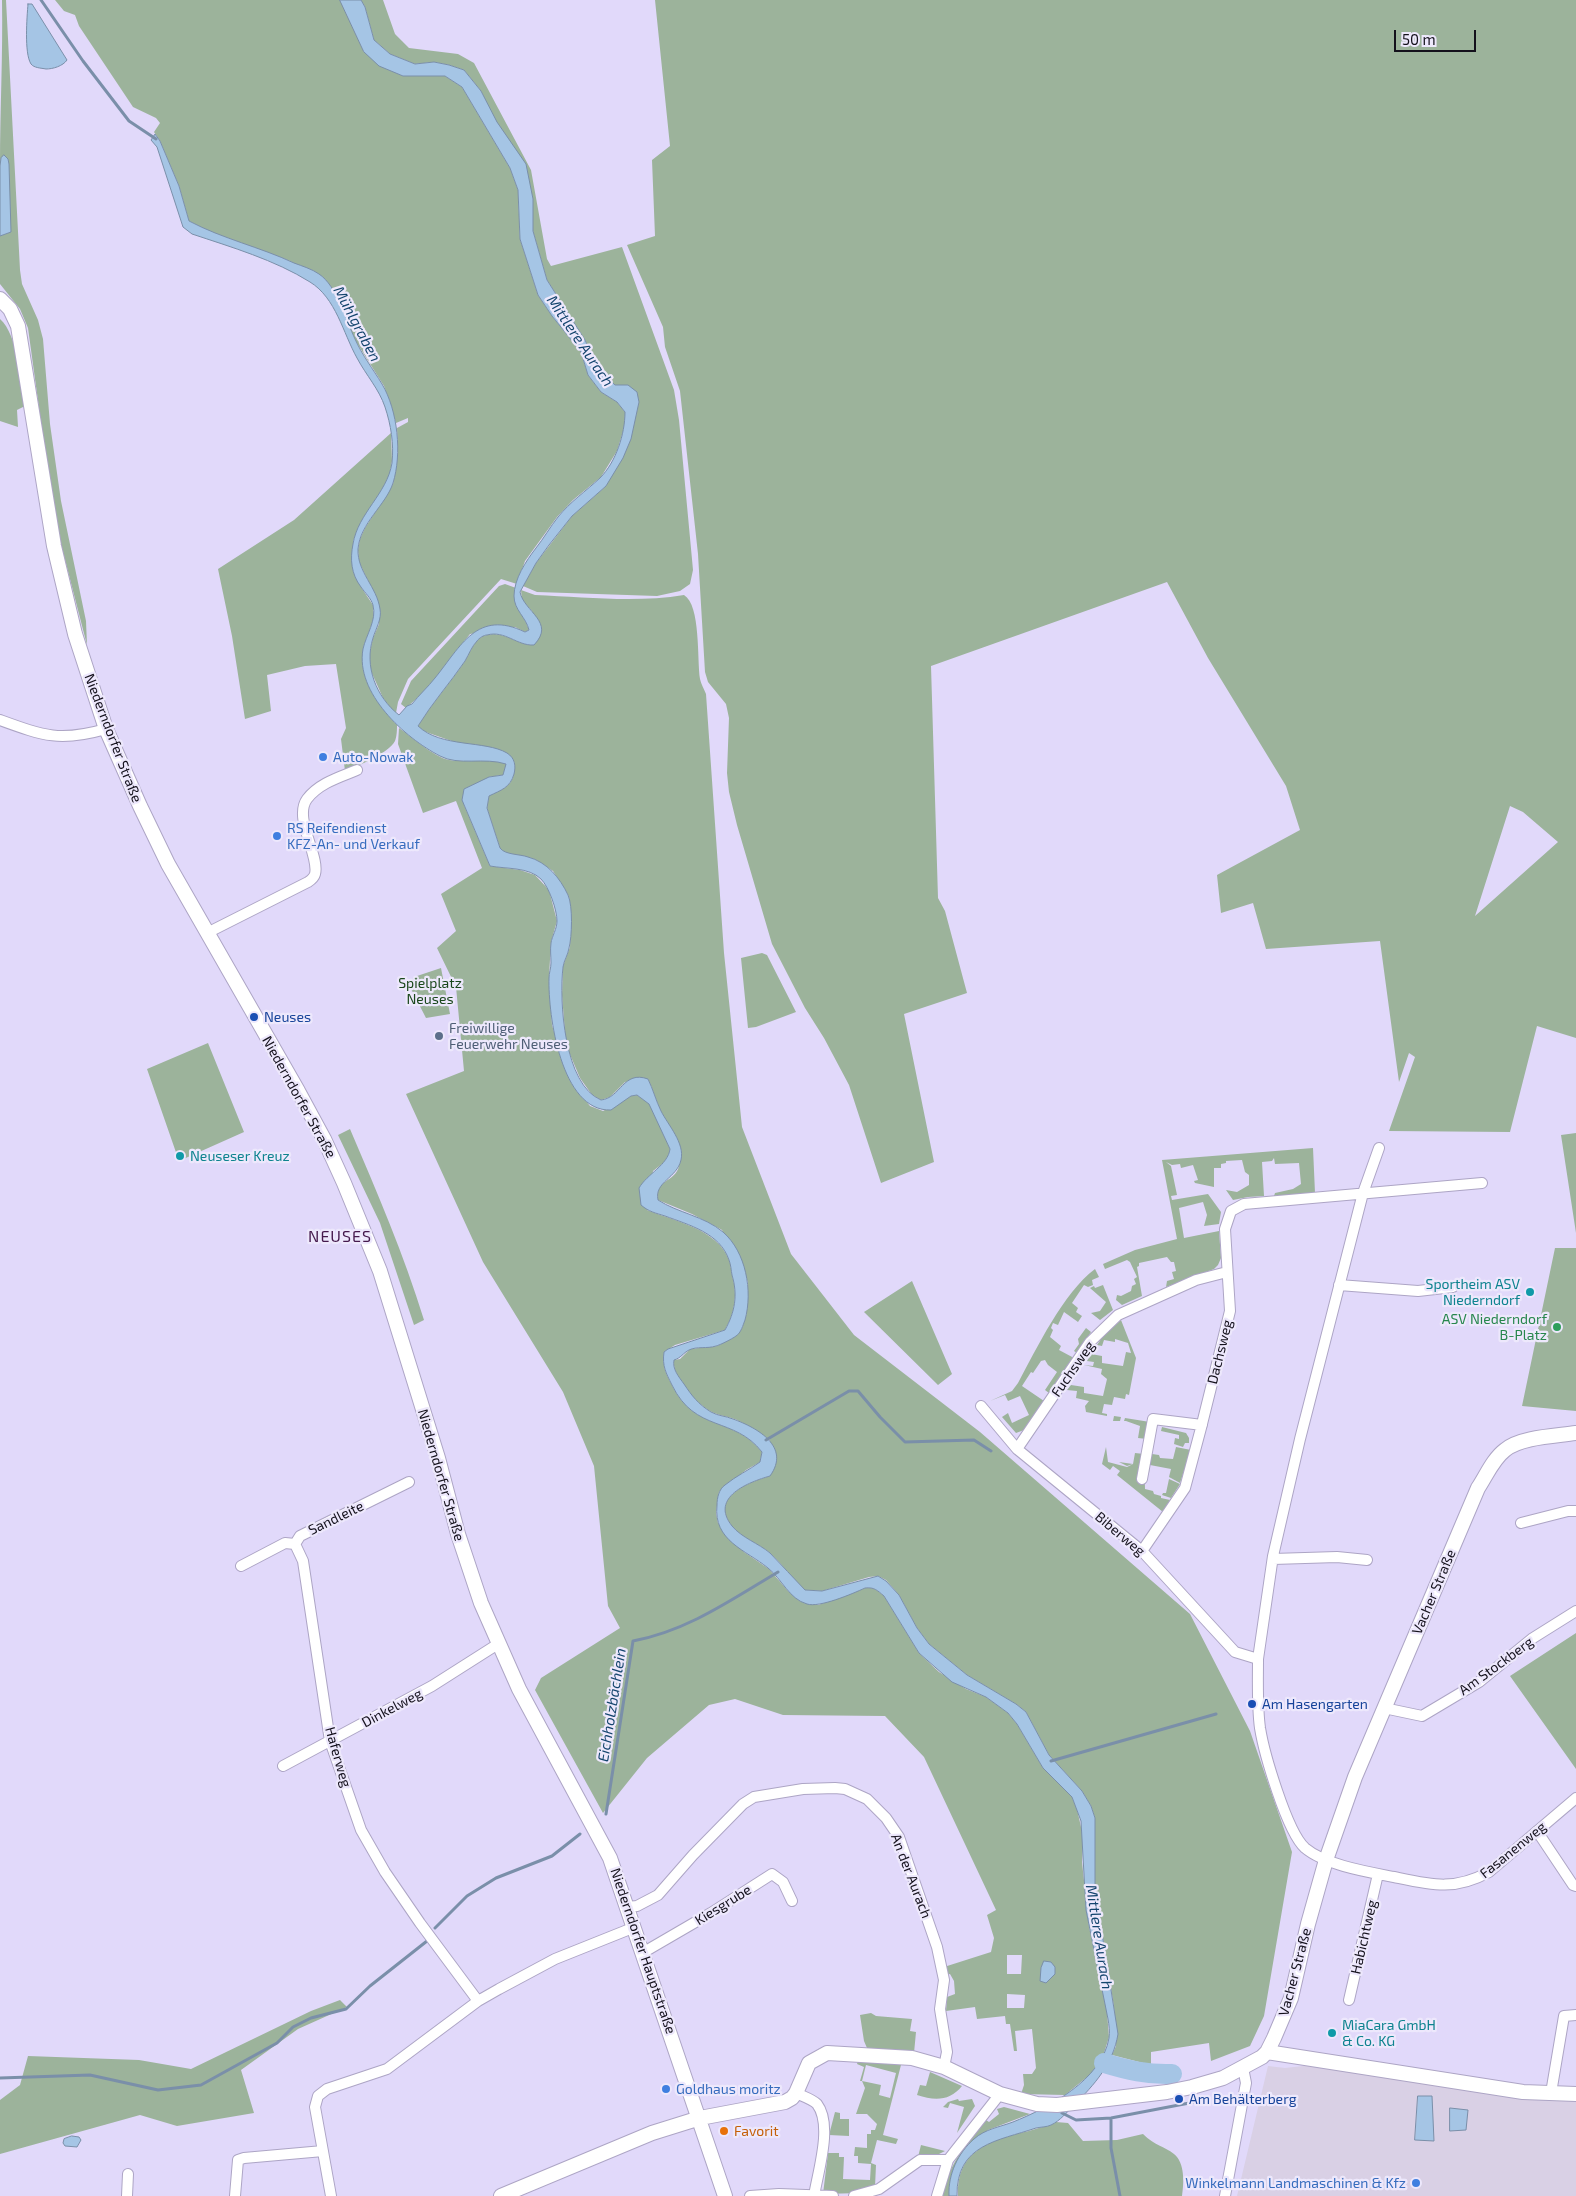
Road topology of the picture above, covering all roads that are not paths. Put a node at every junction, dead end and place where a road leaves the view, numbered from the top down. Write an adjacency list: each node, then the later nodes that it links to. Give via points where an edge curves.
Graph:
1 (2, 302): 3 (main road, Niederndorfer Straße, via 8,319 21,338 54,546 75,634)
2 (0, 720): 3 (street, via 56,737)
3 (106, 729): 5 (main road, Niederndorfer Straße, via 168,864)
4 (357, 770): 5 (street, via 325,784 306,800 306,830 316,867 315,876)
5 (207, 933): 26 (main road, Niederndorfer Straße, via 324,1138 377,1262 468,1567)
6 (1379, 1148): 8 (street)
7 (1482, 1183): 8 (street)
8 (1362, 1194): 9 (street, Dachsweg, via 1244,1204 1232,1211 1225,1229); 10 (street)
9 (1227, 1272): 13 (street, Dachsweg, via 1230,1311); 15 (street, Fuchsweg, via 1196,1280 1118,1315 1090,1342)
10 (1339, 1285): 11 (street, via 1418,1291); 22 (street)
11 (1453, 1287)
12 (981, 1406): 15 (street, Biberweg)
13 (1202, 1425): 16 (street, via 1153,1419); 21 (street, Dachsweg, via 1185,1488)
14 (1576, 1433): 28 (main road, Vacher Straße, via 1529,1440 1505,1449 1492,1466 1478,1488)
15 (1017, 1449): 21 (street, Biberweg)
16 (1142, 1479)
17 (409, 1482): 20 (street, Sandleite, via 300,1536)
18 (1576, 1511): 19 (street)
19 (1521, 1524)
20 (295, 1544): 24 (street, Sandleite, via 285,1543); 30 (street, Haferweg, via 303,1561)
21 (1142, 1551): 27 (street, Biberweg, via 1235,1652)
22 (1273, 1560): 23 (street, via 1337,1557); 27 (street)
23 (1367, 1560)
24 (241, 1566)
25 (1576, 1612): 28 (street, Am Stockberg, via 1533,1638 1479,1682 1422,1716)
26 (498, 1644): 29 (main road, Niederndorfer Straße); 30 (street, Dinkelweg, via 432,1686)
27 (1258, 1660): 34 (street, via 1260,1728 1282,1808 1304,1847)
28 (1384, 1708): 34 (main road, Vacher Straße)
29 (534, 1718): 38 (main road, Niederndorfer Hauptstraße, via 610,1858)
30 (330, 1741): 31 (street, Dinkelweg); 42 (street, Haferweg, via 361,1830 420,1923)
31 (283, 1766)
32 (1576, 1798): 33 (street, Fasanenweg)
33 (1537, 1831): 35 (street, Fasanenweg, via 1490,1872 1476,1880 1437,1886); 36 (street)
34 (1326, 1860): 35 (street, Fasanenweg); 44 (main road, Vacher Straße, via 1291,1998)
35 (1378, 1874): 41 (street, Habichtweg)
36 (1576, 1886)
37 (792, 1901): 40 (street, Kiesgrube, via 783,1882 772,1874)
38 (628, 1907): 39 (main road, Niederndorfer Hauptstraße); 45 (street, An der Aurach, via 658,1895 693,1855 743,1804 754,1797 803,1789 836,1788 867,1799 899,1837 937,1947 944,1980 940,2009 947,2052)
39 (635, 1927): 40 (main road, Niederndorfer Hauptstraße); 42 (street, via 554,1959)
40 (644, 1952): 51 (main road, Niederndorfer Hauptstraße)
41 (1350, 2000)
42 (478, 2002): 52 (street, via 387,2069 327,2089 318,2096 315,2107)
43 (1576, 2016): 48 (street, via 1564,2016)
44 (1267, 2052): 46 (main road); 48 (main road, via 1516,2091)
45 (944, 2067): 47 (main road, via 912,2058 827,2052 809,2063); 49 (main road)
46 (1243, 2068): 49 (main road, via 1192,2088 1057,2105 1036,2104); 65 (street, via 1246,2084)
47 (796, 2093): 51 (main road, via 774,2105); 55 (street, via 816,2103 825,2119 821,2165)
48 (1551, 2093): 50 (main road)
49 (1000, 2094): 53 (street)
50 (1576, 2094)
51 (700, 2118): 59 (main road, via 647,2135); 60 (main road, Niederndorfer Hauptstraße)
52 (323, 2151): 57 (street, via 238,2160); 58 (street)
53 (948, 2160): 63 (street, via 920,2160 879,2189); 64 (street)
54 (128, 2174): 56 (street)
55 (814, 2195): 61 (street); 62 (street)
56 (127, 2196)
57 (235, 2196)
58 (331, 2196)
59 (501, 2196)
60 (725, 2196)
61 (750, 2196)
62 (833, 2196)
63 (854, 2196)
64 (937, 2196)
65 (1224, 2196)

